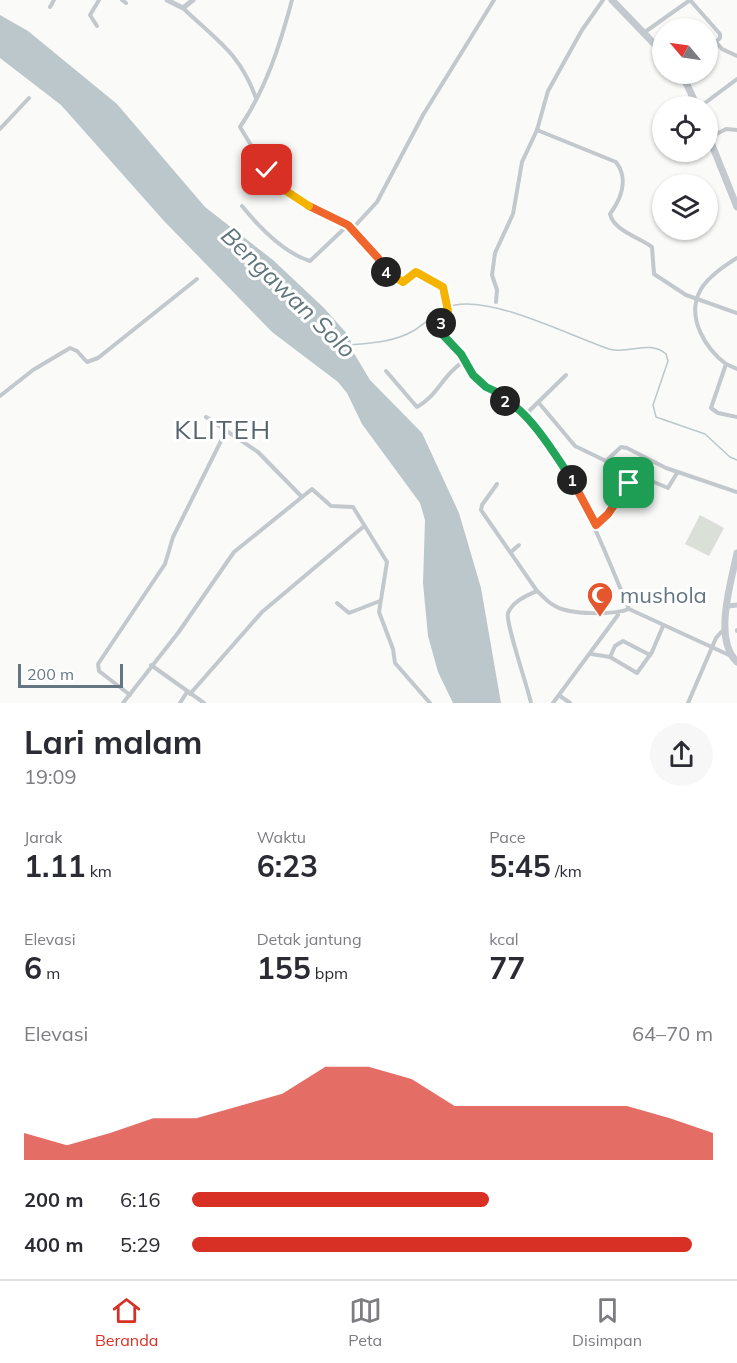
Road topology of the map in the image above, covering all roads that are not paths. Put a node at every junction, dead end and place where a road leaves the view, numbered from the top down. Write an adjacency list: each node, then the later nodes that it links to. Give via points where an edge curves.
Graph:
1 (54, 0): 10 (street)
2 (99, 0): 13 (street, via 90,15)
3 (166, 0): 11 (street)
4 (193, 0): 11 (street)
5 (292, 0): 22 (street, via 278,51)
6 (494, 0): 31 (street, via 416,128 382,195)
7 (603, 0): 24 (street, via 548,91)
8 (612, 0): 14 (highway)
9 (690, 0): 12 (street); 14 (street)
10 (50, 7)
11 (183, 8): 22 (street, via 231,51)
12 (706, 18)
13 (97, 26)
14 (644, 33): 15 (highway)
15 (652, 41)
16 (718, 44): 18 (street)
17 (737, 48): 18 (street)
18 (735, 54)
19 (737, 79): 20 (street)
20 (714, 96)
21 (29, 98): 23 (street)
22 (257, 99): 30 (street, via 240,127 273,182 294,198)
23 (0, 129)
24 (537, 130): 34 (street, via 616,162 622,192 611,218 626,233 652,247 654,273); 35 (street, via 520,169 511,219 495,253 492,275)
25 (737, 130): 26 (street)
26 (718, 133)
27 (718, 160): 29 (highway)
28 (242, 206): 30 (street, via 256,224 310,261)
29 (737, 207)
30 (348, 225): 31 (street)
31 (352, 229): 37 (street, via 386,272 402,282 418,273 443,287 448,311 441,332)
32 (737, 258): 34 (street, via 715,275 699,292)
33 (197, 279): 42 (street, via 98,358 87,362 70,348)
34 (698, 299): 36 (street); 38 (street, via 699,329 714,355)
35 (496, 303)
36 (737, 313)
37 (465, 361): 40 (street, via 451,370 431,397 417,407); 44 (street, via 481,382)
38 (726, 363): 39 (street); 46 (street, via 711,408)
39 (737, 369)
40 (386, 371)
41 (566, 375): 43 (street)
42 (0, 396)
43 (539, 403): 44 (street); 48 (street, via 583,452 606,461 624,447)
44 (524, 416): 52 (street, via 567,474)
45 (206, 417): 47 (street)
46 (737, 417)
47 (226, 431): 51 (street, via 258,452); 74 (street, via 173,537 165,564 98,664 99,671)
48 (677, 473): 50 (street); 52 (street, via 668,488 644,479 632,481)
49 (497, 484): 55 (street, via 481,508)
50 (737, 492)
51 (302, 497): 53 (street, via 313,489 331,506 352,506); 72 (street, via 234,552)
52 (596, 525): 62 (street)
53 (363, 527): 58 (street, via 387,562); 73 (street, via 262,612)
54 (519, 545): 55 (street)
55 (511, 552): 57 (street)
56 (737, 553): 61 (highway)
57 (537, 591): 63 (street, via 564,610); 80 (street, via 515,604 507,621)
58 (380, 601): 59 (street, via 349,613); 79 (street, via 379,615 395,663)
59 (337, 603)
60 (737, 605): 61 (street)
61 (728, 606): 65 (highway)
62 (629, 609): 63 (street); 64 (street)
63 (619, 614): 67 (street)
64 (663, 626): 66 (street); 68 (street)
65 (724, 629): 66 (street); 69 (highway)
66 (712, 648): 69 (street); 83 (street)
67 (591, 654): 70 (street); 75 (street)
68 (650, 655): 70 (street, via 623,641 615,646); 70 (street, via 636,673)
69 (730, 655): 71 (highway)
70 (610, 657)
71 (737, 662)
72 (152, 665): 73 (street); 74 (street)
73 (188, 693): 77 (street); 78 (street)
74 (130, 695): 76 (street)
75 (560, 696): 81 (street); 82 (street)
76 (123, 703)
77 (180, 703)
78 (204, 703)
79 (430, 703)
80 (531, 703)
81 (553, 703)
82 (570, 703)
83 (688, 703)

